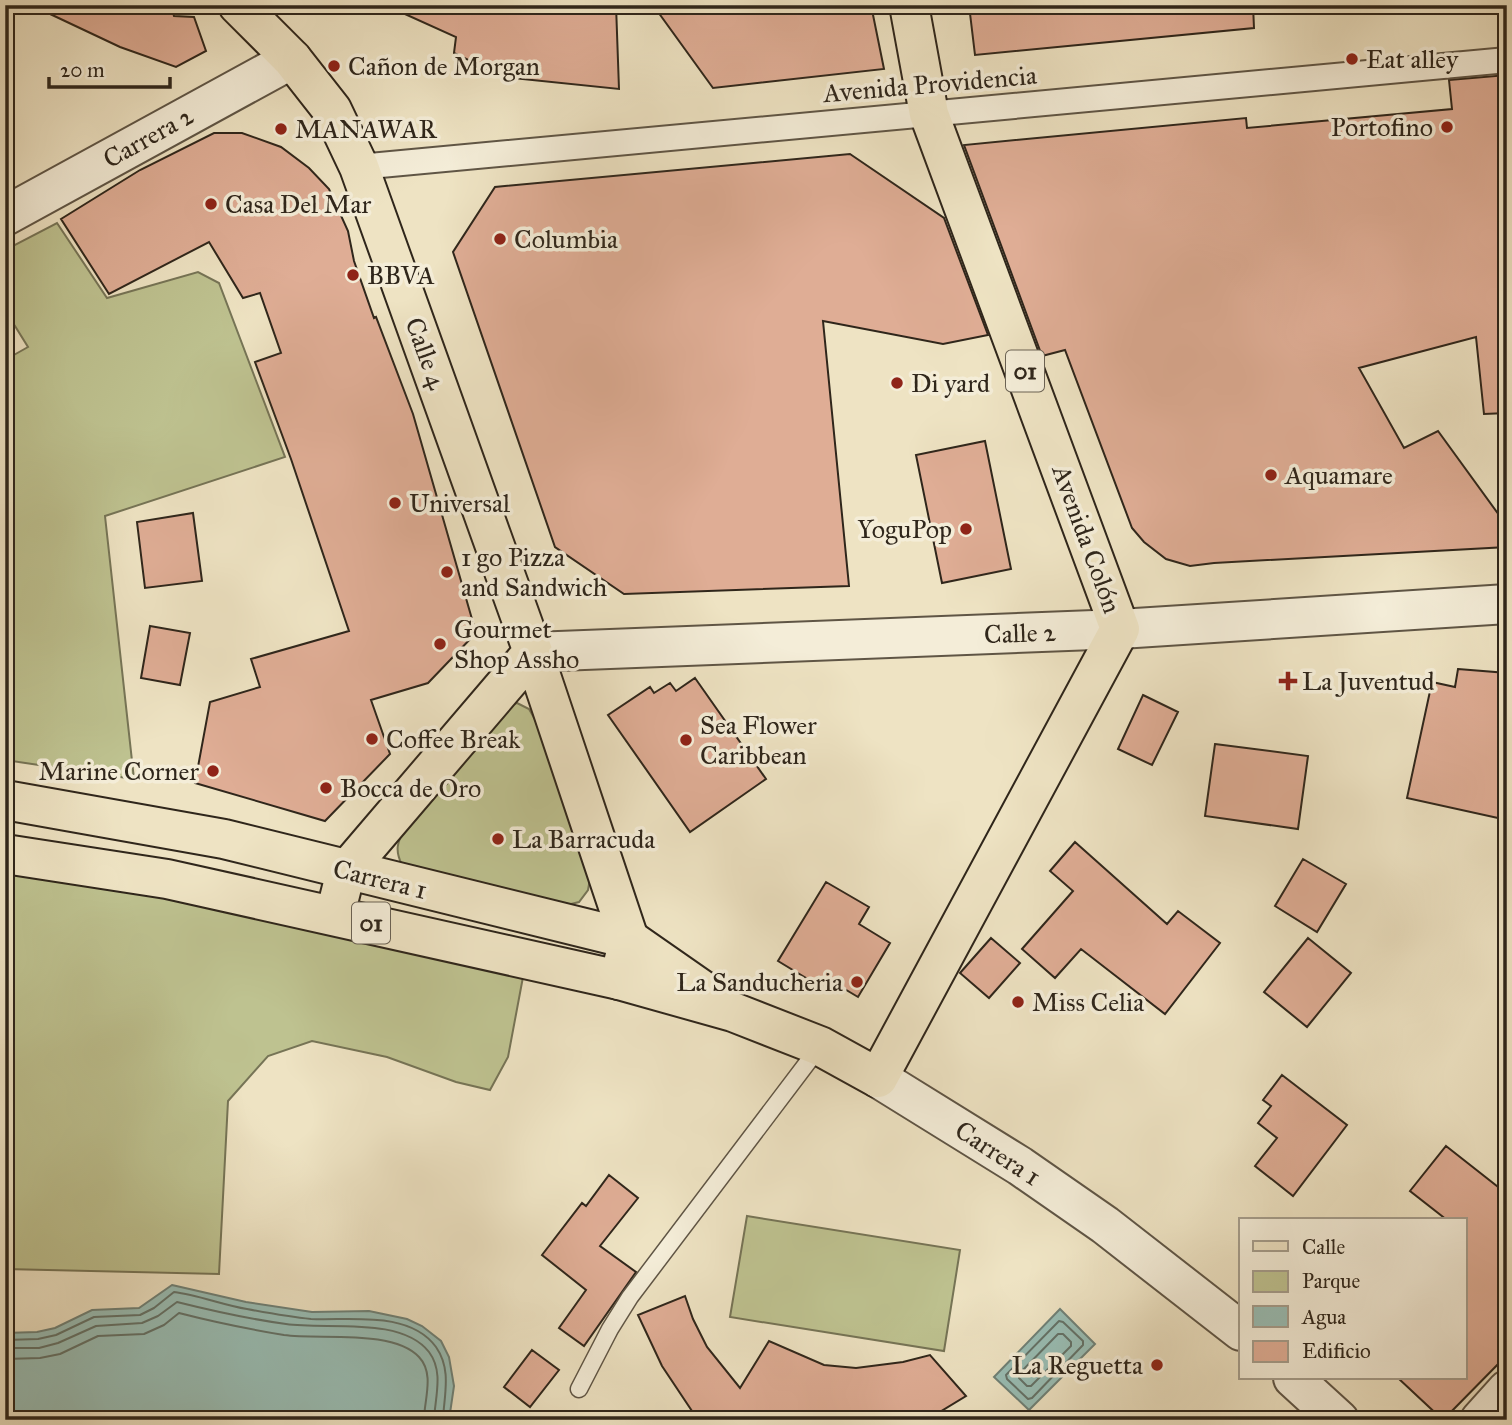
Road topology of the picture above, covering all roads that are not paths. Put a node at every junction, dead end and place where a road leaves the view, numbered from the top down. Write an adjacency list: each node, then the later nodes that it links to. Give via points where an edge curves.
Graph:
1 (238, 5): 3 (main road, Calle 4)
2 (909, 5): 5 (main road, Avenida Colón / 01)
3 (292, 59): 6 (main road, Calle 4, via 332,110); 7 (street, Carrera 2)
4 (1507, 60): 5 (street, Avenida Providencia)
5 (929, 114): 6 (street, Avenida Providencia); 9 (main road, Avenida Colón / 01)
6 (359, 167): 10 (main road, Calle 4)
7 (5, 216)
8 (1507, 604): 9 (street, Calle 2)
9 (1120, 629): 10 (street, Calle 2); 19 (main road, Avenida Colón)
10 (533, 652): 13 (main road); 15 (main road, Calle 4)
11 (5, 800): 13 (main road, Carrera 1 / 01, via 224,839)
12 (5, 854): 14 (main road, Carrera 1 / 01, via 167,879)
13 (346, 871): 14 (main road); 15 (main road, Carrera 1 / 01)
14 (335, 915): 16 (main road, Carrera 1 / 01)
15 (629, 939): 16 (main road); 17 (main road, Carrera 1 / 01)
16 (619, 980): 17 (main road, Carrera 1 / 01)
17 (733, 1012): 18 (main road, Carrera 1 / 01)
18 (820, 1046): 19 (main road, Carrera 1 / 01); 22 (lane, via 631,1297)
19 (878, 1078): 20 (street, Carrera 1, via 1105,1225)
20 (1239, 1329)
21 (1295, 1380): 24 (street)
22 (579, 1389)
23 (1507, 1390): 25 (street)
24 (1339, 1420)
25 (1480, 1420)

